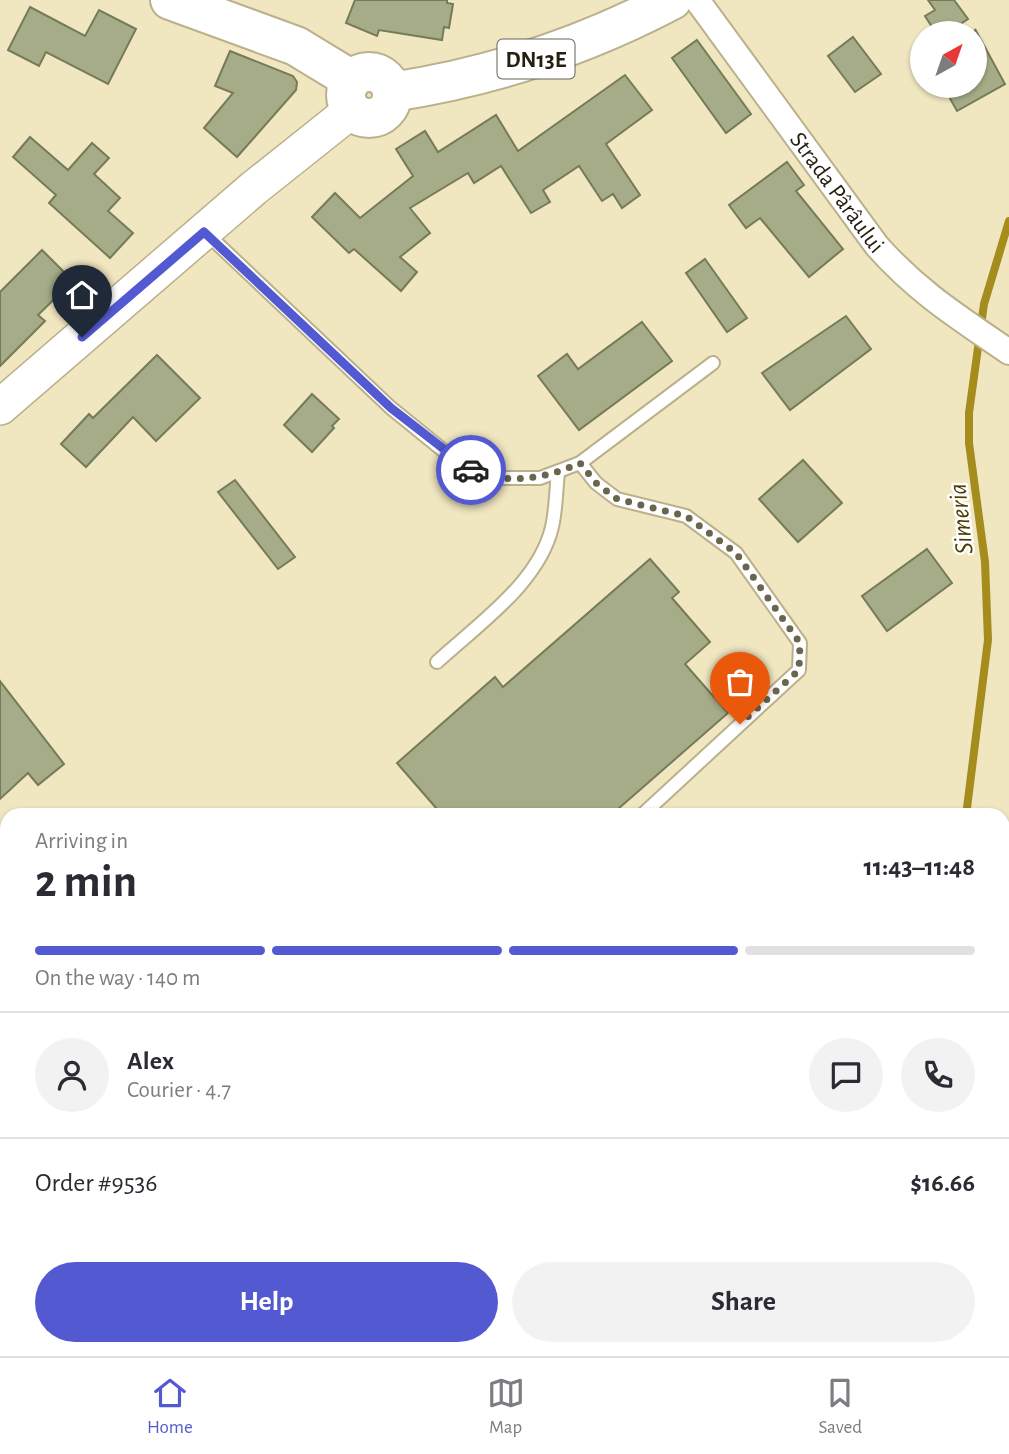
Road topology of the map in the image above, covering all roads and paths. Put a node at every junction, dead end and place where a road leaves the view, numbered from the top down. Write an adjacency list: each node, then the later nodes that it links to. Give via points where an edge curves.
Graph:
1 (170, 0): 4 (main road, via 296,46)
2 (672, 0): 4 (main road, DN13E, via 576,46 524,64 392,92 387,80 376,73 362,73)
3 (697, 0): 6 (street, Strada Pârâului, via 877,246 933,301)
4 (352, 95): 5 (main road)
5 (204, 232): 8 (main road); 10 (lane, via 391,408 465,468 490,478 540,478)
6 (1007, 351)
7 (713, 363): 9 (lane)
8 (0, 407)
9 (580, 463): 10 (lane); 12 (lane, via 617,499 686,516 736,553 800,643 799,670)
10 (558, 473): 11 (lane, via 552,528 537,561 518,587)
11 (437, 662)
12 (650, 808)

